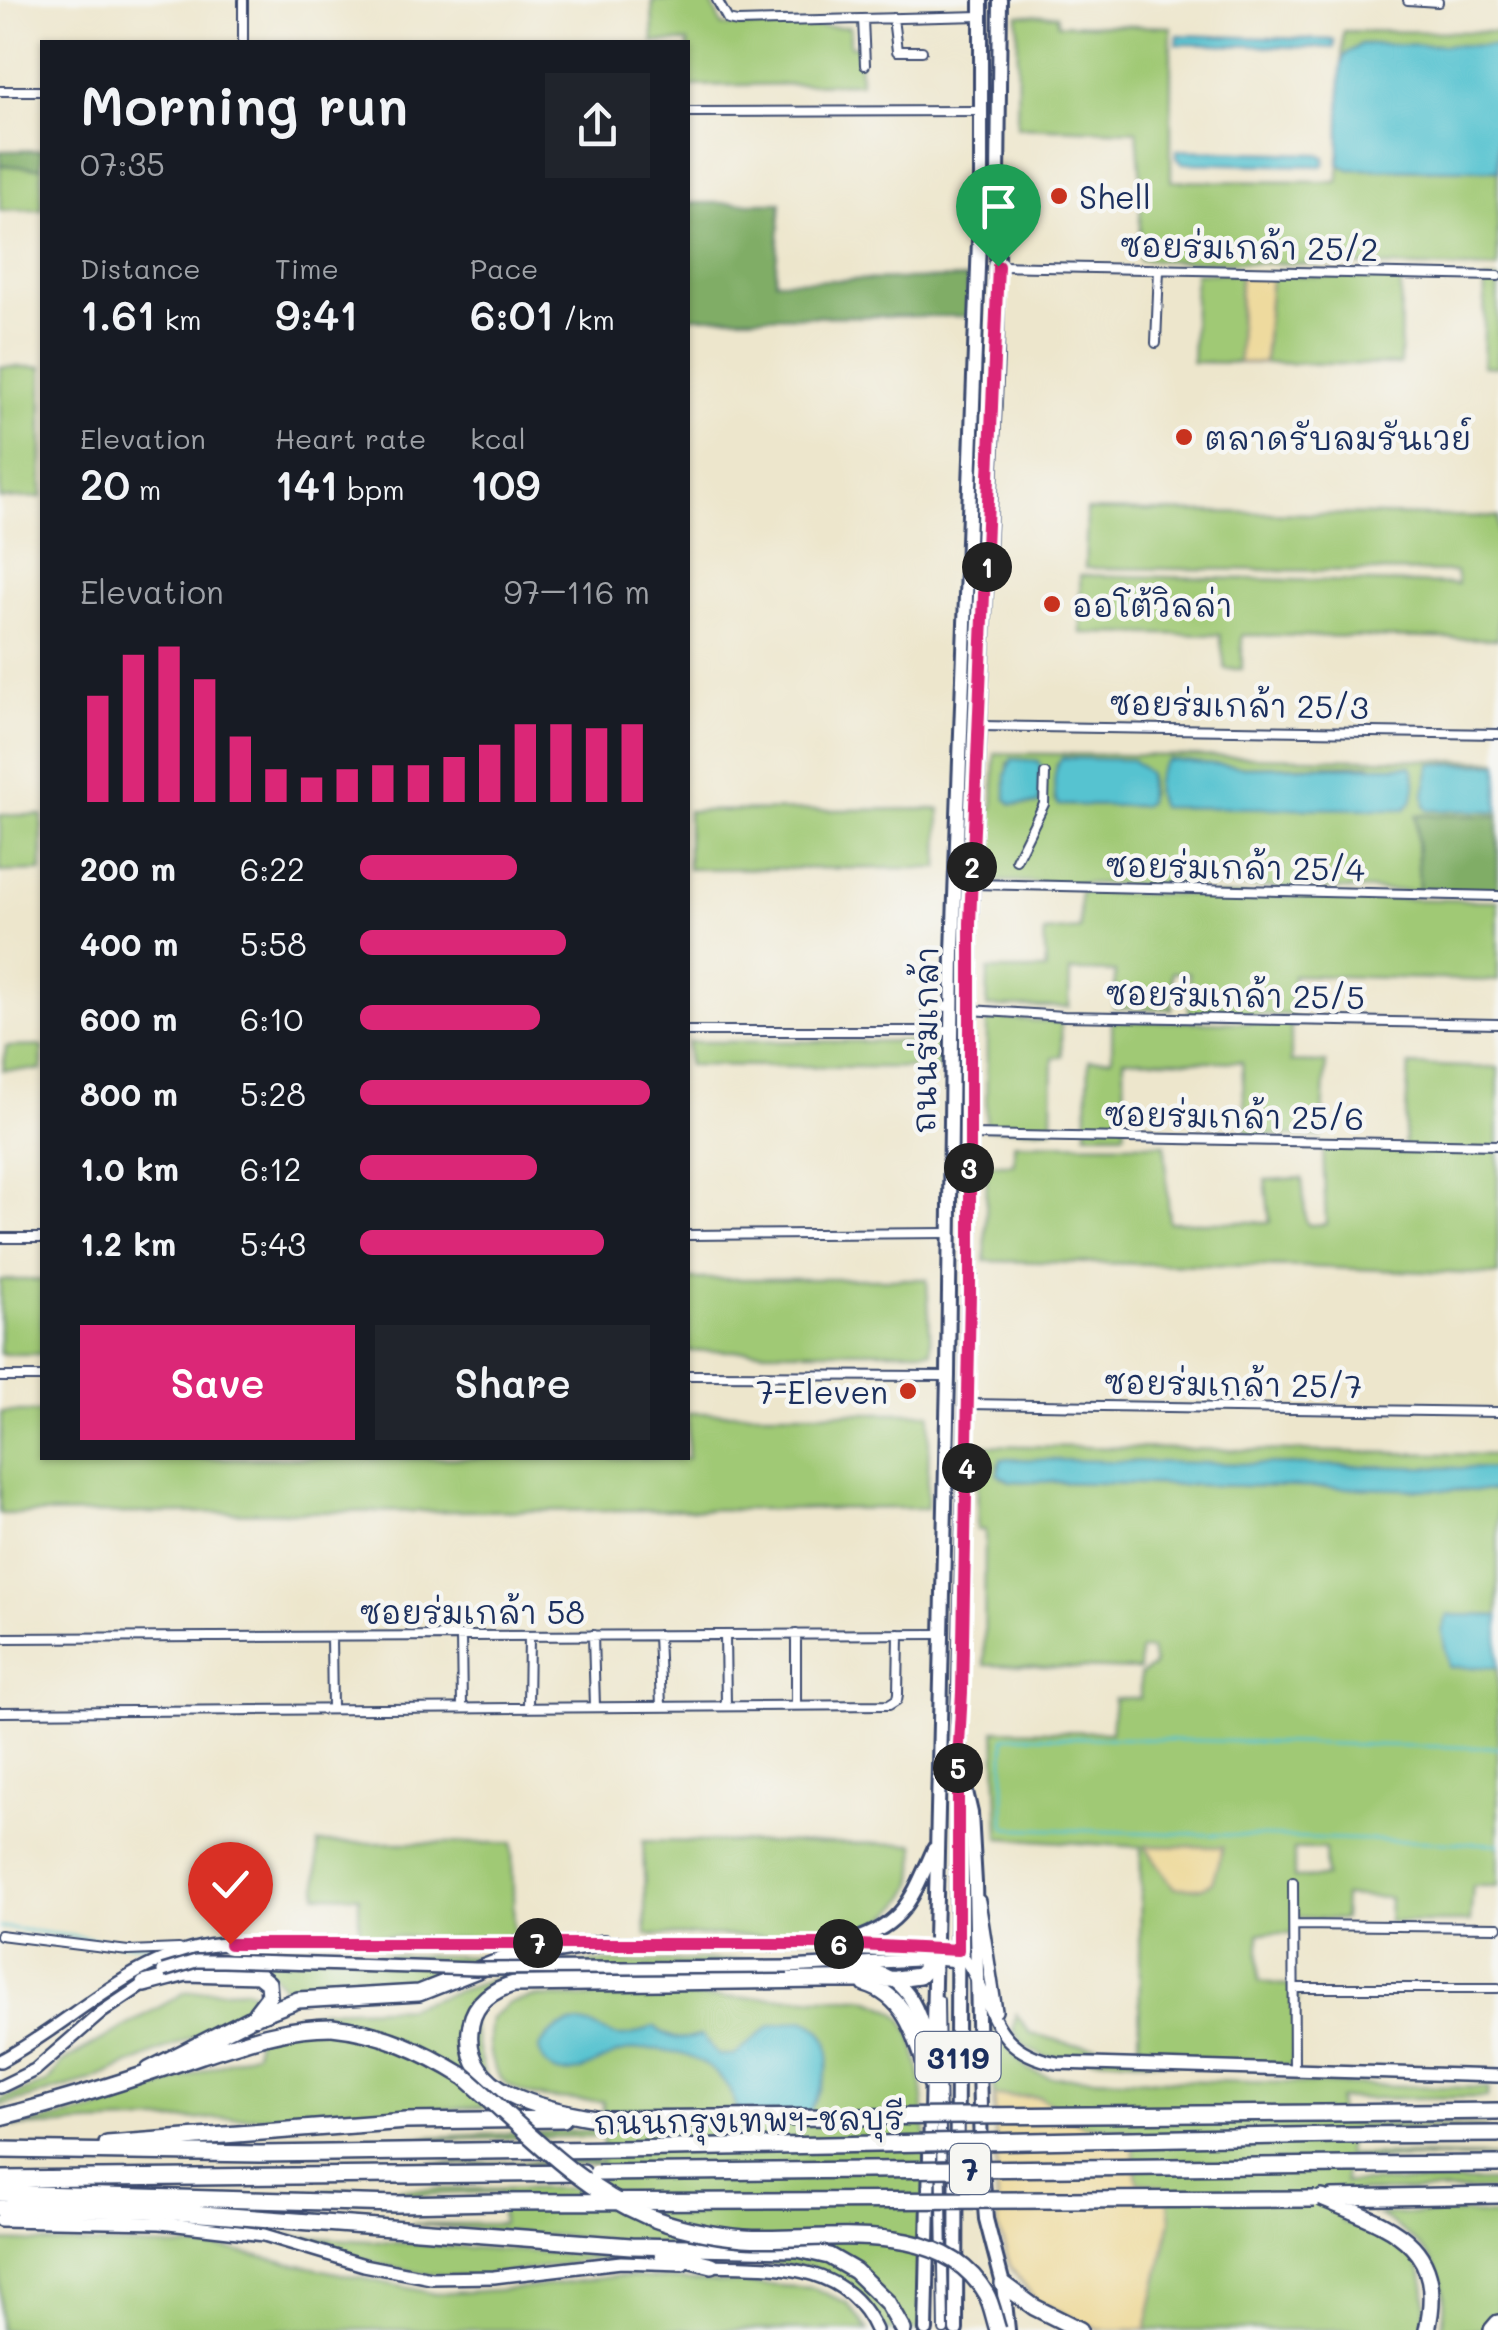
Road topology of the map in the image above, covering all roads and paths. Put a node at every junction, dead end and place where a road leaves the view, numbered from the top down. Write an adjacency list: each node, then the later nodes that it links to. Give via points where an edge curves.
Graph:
1 (243, 0): 10 (street)
2 (717, 0): 9 (street, via 728,20 737,22)
3 (981, 0): 7 (main road, ถนนร่มเกล้า / 3119)
4 (1000, 0): 17 (main road, ถนนร่มเกล้า / 3119)
5 (1408, 0): 6 (street)
6 (1438, 2)
7 (981, 16): 8 (street); 15 (main road, ถนนร่มเกล้า / 3119)
8 (893, 18): 9 (street); 11 (street, via 898,51)
9 (863, 19): 12 (street)
10 (243, 40)
11 (922, 51)
12 (865, 65)
13 (0, 91): 14 (street)
14 (40, 91)
15 (981, 110): 16 (street); 27 (main road, ถนนร่มเกล้า / 3119)
16 (690, 112)
17 (998, 266): 18 (street, ซอยร่มเกล้า 25/2); 21 (main road, ถนนร่มเกล้า / 3119)
18 (1160, 269): 19 (street, ซอยร่มเกล้า 25/2); 20 (street)
19 (1498, 276)
20 (1156, 343)
21 (980, 726): 22 (street, ซอยร่มเกล้า 25/3); 25 (main road, ถนนร่มเกล้า / 3119)
22 (1498, 734)
23 (1045, 774): 24 (street, via 1044,804)
24 (1016, 860)
25 (972, 884): 26 (street, ซอยร่มเกล้า 25/4); 28 (main road, ถนนร่มเกล้า / 3119)
26 (1498, 896)
27 (952, 1006): 30 (street, via 926,1009); 32 (main road, ถนนร่มเกล้า / 3119)
28 (970, 1010): 29 (street, ซอยร่มเกล้า 25/5); 33 (main road, ถนนร่มเกล้า / 3119)
29 (1498, 1024)
30 (926, 1030): 31 (street); 32 (street)
31 (690, 1031)
32 (951, 1031): 35 (main road, ถนนร่มเกล้า / 3119)
33 (970, 1135): 34 (street, ซอยร่มเกล้า 25/6); 43 (main road, ถนนร่มเกล้า / 3119)
34 (1498, 1145)
35 (949, 1234): 36 (street); 42 (main road, ถนนร่มเกล้า / 3119)
36 (690, 1235)
37 (0, 1238): 38 (street)
38 (40, 1238)
39 (690, 1375): 42 (street)
40 (0, 1376): 41 (street)
41 (40, 1376)
42 (948, 1376): 47 (main road, ถนนร่มเกล้า / 3119)
43 (968, 1404): 44 (street, ซอยร่มเกล้า 25/7); 63 (main road, ถนนร่มเกล้า / 3119)
44 (1498, 1412)
45 (796, 1634): 46 (street, ซอยร่มเกล้า 58); 49 (street, ซอยร่มเกล้า 58); 55 (street)
46 (898, 1634): 47 (street, ซอยร่มเกล้า 58); 55 (street, via 894,1704)
47 (943, 1634): 64 (main road, ถนนร่มเกล้า / 3119)
48 (658, 1635): 49 (street, ซอยร่มเกล้า 58); 52 (street, ซอยร่มเกล้า 58); 56 (street)
49 (726, 1635): 57 (street)
50 (461, 1636): 51 (street, ซอยร่มเกล้า 58); 53 (street, ซอยร่มเกล้า 58); 59 (street)
51 (529, 1636): 52 (street, ซอยร่มเกล้า 58); 60 (street)
52 (593, 1636): 58 (street)
53 (331, 1637): 54 (street, ซอยร่มเกล้า 58); 61 (street)
54 (0, 1638)
55 (796, 1705): 57 (street)
56 (661, 1706): 57 (street); 58 (street)
57 (726, 1706)
58 (595, 1707): 60 (street)
59 (462, 1708): 60 (street); 61 (street)
60 (528, 1708)
61 (332, 1709): 62 (street)
62 (0, 1712)
63 (958, 1761): 66 (main road, via 971,1813); 75 (main road, ถนนร่มเกล้า / 3119)
64 (937, 1843): 71 (main road, via 899,1916 872,1936); 74 (main road, ถนนร่มเกล้า / 3119)
65 (1293, 1882): 67 (street)
66 (975, 1884): 80 (main road); 84 (main road, via 994,2006)
67 (1294, 1924): 68 (street); 81 (street)
68 (1498, 1928)
69 (0, 1936): 73 (street)
70 (604, 1943): 71 (main road); 72 (main road); 83 (highway, via 508,1958 419,1993 313,1998)
71 (840, 1944): 74 (main road)
72 (187, 1948): 73 (street); 78 (main road)
73 (128, 1951): 78 (street)
74 (936, 1953): 75 (main road); 76 (main road); 77 (highway, via 919,1976); 86 (main road, ถนนร่มเกล้า / 3119); 114 (street)
75 (958, 1955): 80 (main road); 115 (main road, ถนนร่มเกล้า / 3119, bridge)
76 (836, 1964): 77 (main road); 78 (main road, bridge, via 476,1969 196,1961)
77 (896, 1979): 79 (highway); 86 (main road, via 919,2010)
78 (139, 1980): 83 (highway, via 186,1973 258,1975 268,1983 269,1996); 85 (main road); 88 (main road)
79 (852, 1981): 92 (highway, via 875,1987 900,2006); 96 (highway, via 514,1984 489,1996 471,2023 470,2042 487,2078 519,2099)
80 (980, 1982): 84 (main road, via 996,2027); 109 (main road, via 981,2154 986,2219)
81 (1294, 1988): 82 (street); 90 (street)
82 (1498, 1988)
83 (249, 2019): 89 (highway)
84 (1009, 2042): 90 (main road, via 1057,2063)
85 (30, 2043): 87 (main road); 88 (main road, via 26,2062)
86 (932, 2056): 92 (main road, ถนนร่มเกล้า / 3119)
87 (0, 2061)
88 (45, 2061): 93 (main road)
89 (149, 2070): 95 (highway); 116 (highway, bridge, via 271,2033 332,2027 388,2038 466,2078 588,2186 662,2222 746,2238 900,2240 961,2266 986,2294)
90 (1294, 2070): 91 (main road)
91 (1498, 2076)
92 (931, 2084): 111 (main road, ถนนร่มเกล้า / 3119)
93 (0, 2087)
94 (1498, 2108): 96 (highway, bridge)
95 (0, 2117)
96 (600, 2119): 99 (highway, via 390,2122)
97 (1498, 2134): 99 (highway, ถนนกรุงเทพฯ-ชลบุรี / 7, bridge, via 260,2154)
98 (0, 2150): 99 (highway, ถนนกรุงเทพฯ-ชลบุรี / 7)
99 (38, 2150)
100 (1498, 2164): 101 (highway, ถนนกรุงเทพฯ-ชลบุรี / 7, bridge)
101 (0, 2180)
102 (0, 2193): 104 (highway, bridge, via 379,2204)
103 (1498, 2195): 104 (highway)
104 (1319, 2198): 119 (highway, via 1392,2227 1408,2241 1426,2270)
105 (0, 2208): 107 (highway, via 148,2210)
106 (0, 2220): 108 (main road, via 160,2223 264,2235 432,2278 621,2262)
107 (631, 2246): 108 (highway); 113 (highway, via 798,2249 829,2256 856,2270)
108 (712, 2265): 112 (main road, via 820,2276 853,2295)
109 (1003, 2284): 117 (main road); 118 (highway)
110 (1498, 2323): 120 (highway)
111 (926, 2327)
112 (876, 2330)
113 (903, 2330)
114 (944, 2330)
115 (956, 2330)
116 (998, 2330)
117 (1008, 2330)
118 (1080, 2330)
119 (1427, 2330)
120 (1492, 2330)

